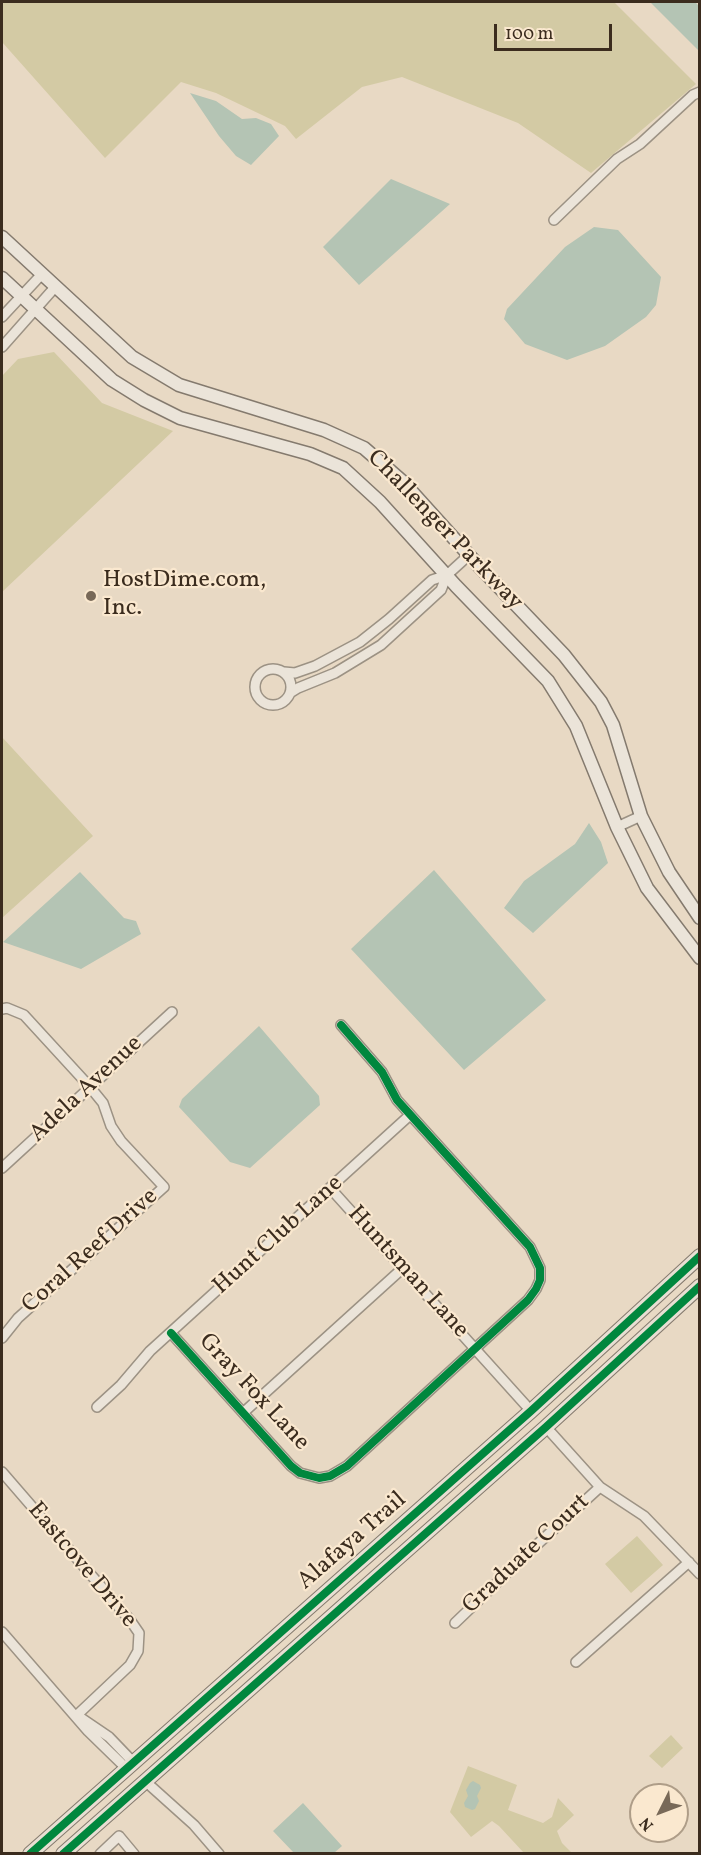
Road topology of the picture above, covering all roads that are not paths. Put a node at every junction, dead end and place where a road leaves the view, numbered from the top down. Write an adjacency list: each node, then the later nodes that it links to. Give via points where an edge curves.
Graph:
1 (699, 92): 2 (street, via 617,159)
2 (554, 220)
3 (2, 237): 4 (main road, Challenger Parkway)
4 (42, 274): 6 (main road, Challenger Parkway); 7 (street)
5 (2, 278): 7 (main road, Challenger Parkway)
6 (56, 286): 8 (street); 11 (main road, Challenger Parkway, via 132,357 179,386 324,430 364,448 403,482)
7 (21, 296): 8 (main road, Challenger Parkway); 9 (street)
8 (35, 309): 10 (street); 12 (main road, Challenger Parkway, via 112,380 171,414 310,454 344,468 381,502)
9 (2, 317)
10 (2, 346)
11 (469, 555): 12 (street); 15 (main road, Challenger Parkway, via 564,655 601,702 613,725)
12 (447, 576): 13 (street, via 432,580 375,631 341,653 295,673); 14 (street, via 441,590 381,645 353,664); 16 (main road, Challenger Parkway, via 548,681 576,726)
13 (284, 672): 14 (street, via 291,683); 14 (street, via 262,671 254,688 259,699 270,705 281,703)
14 (290, 693)
15 (641, 816): 16 (street); 17 (main road, Challenger Parkway, via 669,872)
16 (617, 827): 18 (main road, Challenger Parkway, via 647,888)
17 (699, 918)
18 (699, 958)
19 (2, 1009): 22 (street, via 24,1015)
20 (172, 1012): 22 (street, Adela Avenue)
21 (341, 1025): 23 (street, Gray Fox Lane, via 382,1072 392,1095)
22 (90, 1087): 24 (street, Adela Avenue); 30 (street, Coral Reef Drive, via 103,1103 121,1141 164,1187 18,1318)
23 (410, 1115): 25 (street, Hunt Club Lane); 31 (street, Gray Fox Lane, via 530,1247 540,1268 540,1280 528,1300)
24 (2, 1168)
25 (331, 1189): 27 (street, Huntsman Lane); 29 (street, Hunt Club Lane)
26 (699, 1256): 32 (main road, Alafaya Trail)
27 (403, 1268): 31 (street, Huntsman Lane); 35 (street)
28 (699, 1286): 36 (main road, Alafaya Trail)
29 (171, 1333): 33 (street, Hunt Club Lane); 35 (street, Gray Fox Lane)
30 (2, 1338)
31 (476, 1348): 34 (street, Huntsman Lane); 35 (street, Gray Fox Lane, via 347,1466 330,1476 300,1473)
32 (550, 1394): 34 (main road, Alafaya Trail); 36 (main road, via 543,1414)
33 (97, 1407)
34 (531, 1411): 37 (main road, via 533,1423); 44 (main road, Alafaya Trail)
35 (244, 1413)
36 (546, 1427): 37 (main road, Alafaya Trail); 39 (street)
37 (524, 1447): 47 (main road, Alafaya Trail)
38 (2, 1472): 49 (street, Eastcove Drive, via 139,1633 138,1651 129,1665)
39 (600, 1487): 40 (street, via 644,1516); 42 (street, Graduate Court)
40 (689, 1562): 41 (street); 46 (street)
41 (699, 1574)
42 (455, 1623)
43 (2, 1632): 49 (street)
44 (276, 1636): 45 (main road, Alafaya Trail); 47 (main road, via 266,1656)
45 (253, 1656): 48 (main road, via 253,1671); 50 (main road, Alafaya Trail)
46 (576, 1662)
47 (270, 1670): 48 (main road, Alafaya Trail)
48 (239, 1697): 51 (main road, Alafaya Trail)
49 (76, 1716): 50 (street, via 109,1737)
50 (130, 1765): 52 (main road, Alafaya Trail)
51 (146, 1780): 53 (main road, Alafaya Trail); 56 (street)
52 (30, 1854)
53 (63, 1854)
54 (100, 1854): 55 (street, via 119,1836)
55 (134, 1854)
56 (219, 1854)

